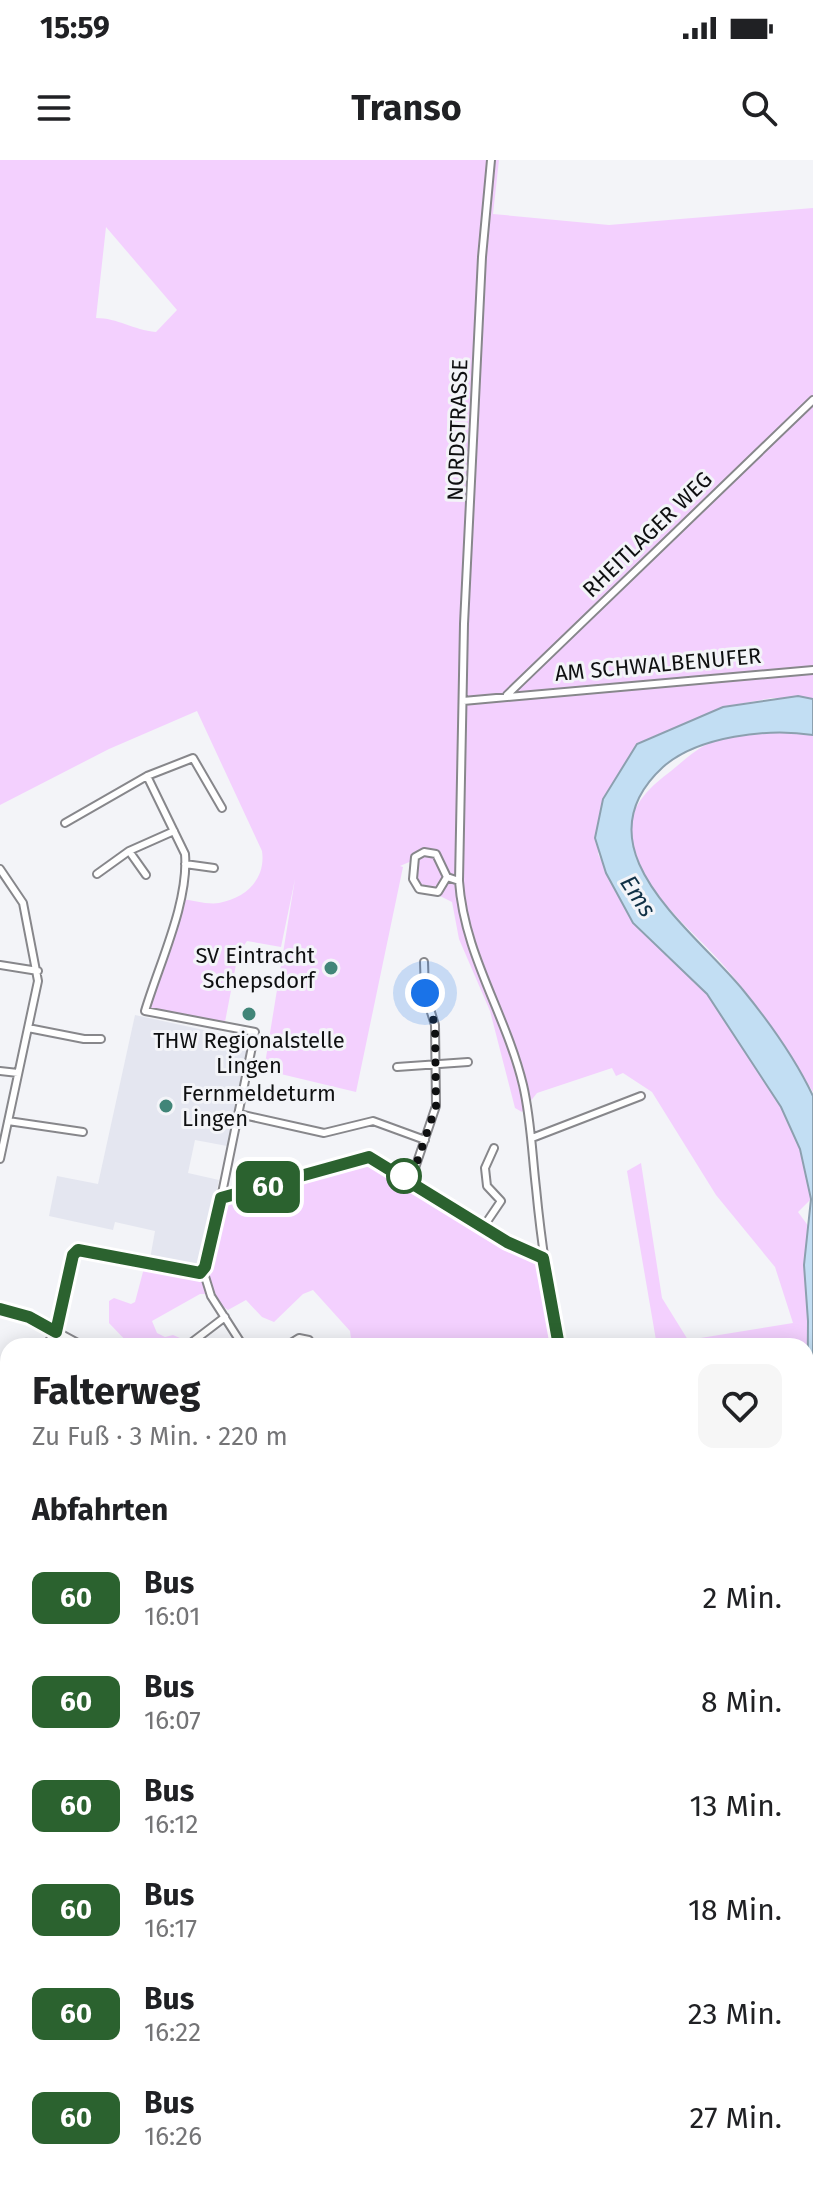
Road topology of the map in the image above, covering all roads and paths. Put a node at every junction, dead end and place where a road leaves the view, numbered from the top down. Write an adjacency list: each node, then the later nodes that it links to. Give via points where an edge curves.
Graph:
1 (491, 160): 5 (street, NORDSTRASSE)
2 (813, 400): 4 (street, RHEITLAGER WEG)
3 (813, 670): 4 (street, AM SCHWALBENUFER)
4 (507, 695): 5 (street, AM SCHWALBENUFER)
5 (463, 701): 17 (street, NORDSTRASSE)
6 (147, 776): 7 (street, via 193,758); 8 (street); 9 (street)
7 (222, 808)
8 (65, 823)
9 (174, 831): 10 (street); 11 (street)
10 (129, 851): 14 (street); 15 (street)
11 (185, 864): 12 (street); 29 (street, via 181,899 145,1011 255,1032)
12 (214, 868)
13 (0, 869): 20 (street, via 23,903)
14 (97, 874)
15 (146, 875)
16 (447, 877): 16 (street, via 436,854 415,857 413,879 419,889 438,892); 17 (street)
17 (459, 881): 32 (street, NORDSTRASSE, via 470,943 514,1054)
18 (424, 962): 24 (street, via 425,993 435,1025)
19 (0, 965): 20 (street)
20 (38, 971): 21 (street)
21 (28, 1028): 22 (street); 27 (street)
22 (101, 1039)
23 (468, 1062): 24 (street)
24 (434, 1065): 25 (street); 33 (street, via 436,1113)
25 (397, 1067)
26 (0, 1071): 27 (street)
27 (18, 1073): 30 (street)
28 (641, 1096): 32 (street)
29 (239, 1114): 33 (street, via 324,1133 366,1120); 37 (street)
30 (8, 1121): 31 (street); 35 (street)
31 (83, 1132)
32 (532, 1138): 39 (street, NORDSTRASSE)
33 (425, 1140): 36 (street)
34 (494, 1148): 38 (street, via 485,1168 487,1186 501,1201)
35 (0, 1159)
36 (411, 1180): 37 (street, via 369,1157); 38 (street)
37 (221, 1198): 40 (street)
38 (484, 1226): 39 (street)
39 (543, 1258): 48 (street, NORDSTRASSE)
40 (203, 1270): 42 (street); 43 (street, via 195,1273 78,1250)
41 (0, 1309): 43 (street)
42 (225, 1317): 46 (street); 47 (street)
43 (56, 1332): 44 (street); 45 (street)
44 (51, 1338)
45 (68, 1338)
46 (197, 1338)
47 (238, 1338)
48 (558, 1338)

